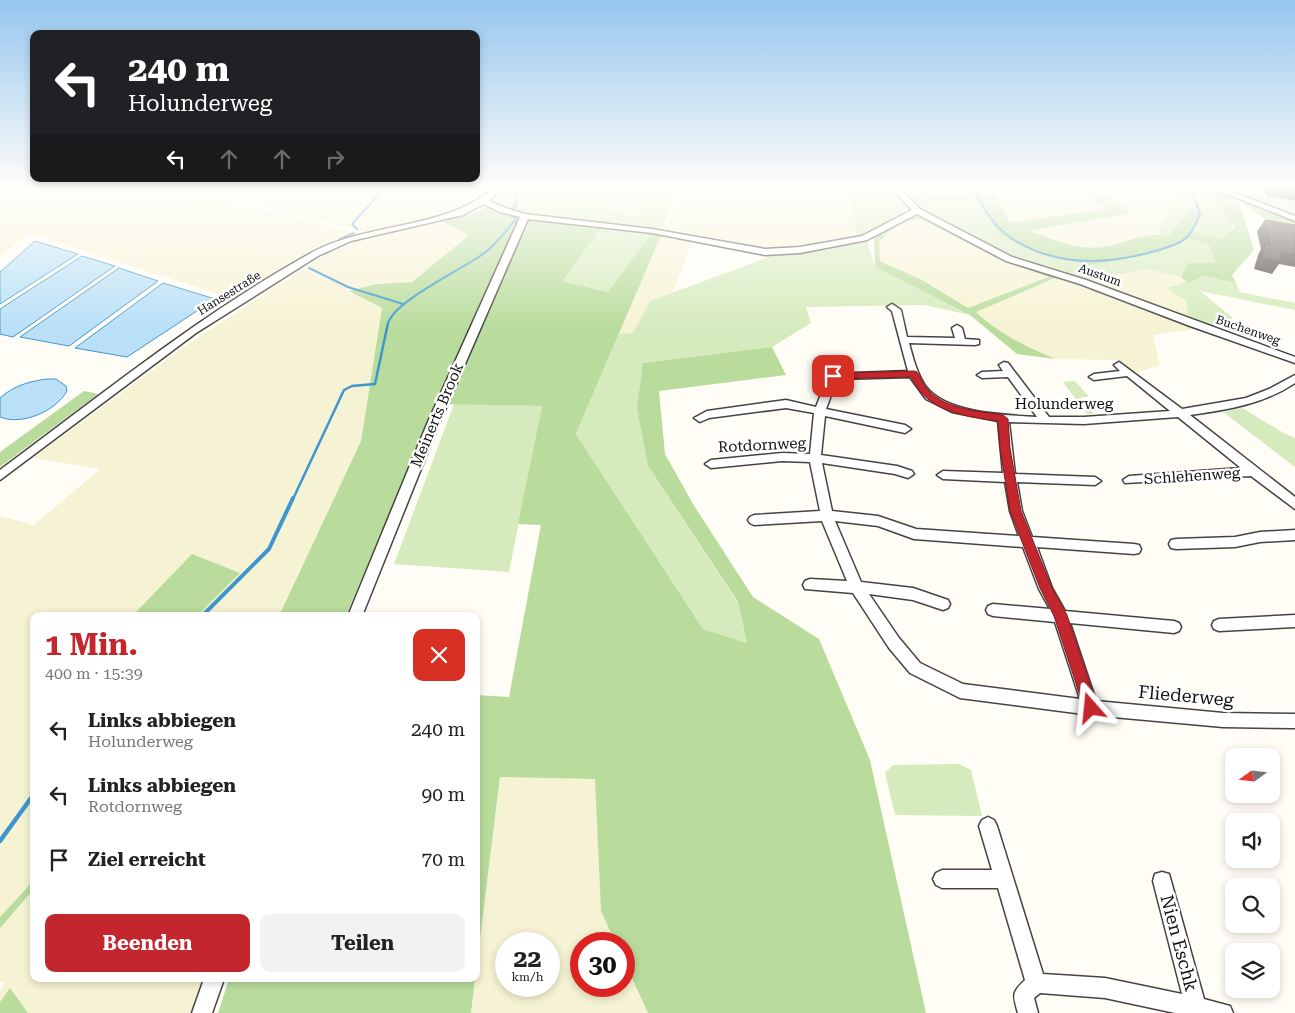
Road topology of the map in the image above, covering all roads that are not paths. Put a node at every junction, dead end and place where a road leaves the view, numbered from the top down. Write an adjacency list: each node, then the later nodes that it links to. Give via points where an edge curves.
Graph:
1 (368, 234): 30 (street, Hansestraße, via 348,239 315,254 193,330)
2 (517, 234): 45 (street, Meinerts Brook, via 433,424)
3 (669, 234): 4 (street, via 773,252 813,248)
4 (871, 234)
5 (962, 234): 7 (street, Austum, via 1009,259 1083,282)
6 (892, 307): 9 (street, Holunderweg, via 896,310)
7 (1194, 324): 12 (street, Buchenweg)
8 (956, 328): 10 (street)
9 (904, 340): 10 (street); 15 (street, Holunderweg)
10 (961, 342): 11 (street)
11 (975, 342)
12 (1295, 360)
13 (1119, 365): 14 (street, Schlehenweg)
14 (1128, 373): 17 (street); 20 (street, Schlehenweg)
15 (914, 374): 19 (street, Rotdornweg, via 833,376); 22 (street, Holunderweg, via 921,389 942,404 965,413)
16 (982, 375): 23 (street, via 1008,370)
17 (1094, 377)
18 (1295, 378): 20 (street, Holunderweg, via 1264,396)
19 (820, 410): 21 (street, via 786,404); 24 (street); 25 (street, Rotdornweg)
20 (1180, 414): 23 (street, Holunderweg); 27 (street, Schlehenweg)
21 (700, 418)
22 (1003, 419): 23 (street, Holunderweg); 31 (street)
23 (1045, 420)
24 (904, 429)
25 (815, 459): 26 (street, Rotdornweg, via 782,458); 28 (street, Rotdornweg); 35 (street, Rotdornweg)
26 (711, 464)
27 (1255, 471): 32 (street, Schlehenweg); 34 (street, Schlehenweg)
28 (908, 474)
29 (943, 474): 31 (street)
30 (0, 476)
31 (1010, 477): 33 (street); 38 (street, via 1016,511)
32 (1129, 480)
33 (1094, 481)
34 (1295, 504)
35 (827, 516): 36 (street); 38 (street, via 890,523 914,534); 42 (street, Rotdornweg)
36 (754, 520)
37 (1295, 536): 39 (street)
38 (1027, 542): 40 (street); 46 (street)
39 (1176, 544)
40 (1134, 549)
41 (810, 585): 42 (street)
42 (858, 588): 43 (street, via 929,597); 50 (street, Rotdornweg, via 876,619 916,668 960,691)
43 (943, 604)
44 (993, 610): 46 (street)
45 (357, 612)
46 (1060, 615): 49 (street); 51 (street)
47 (1295, 621): 48 (street)
48 (1219, 625)
49 (1174, 628)
50 (998, 696): 51 (street, Fliederweg)
51 (1091, 708): 52 (street, Fliederweg, via 1223,720)
52 (1295, 721)
53 (988, 826): 55 (street)
54 (942, 879): 55 (street)
55 (1004, 879): 58 (street)
56 (1162, 881): 59 (street, Nien Eschk)
57 (213, 982): 60 (street)
58 (1036, 984): 59 (street, Nien Eschk, via 1105,988); 61 (street, via 1023,995)
59 (1197, 1009): 62 (street, Nien Eschk)
60 (202, 1013)
61 (1028, 1013)
62 (1223, 1013)

